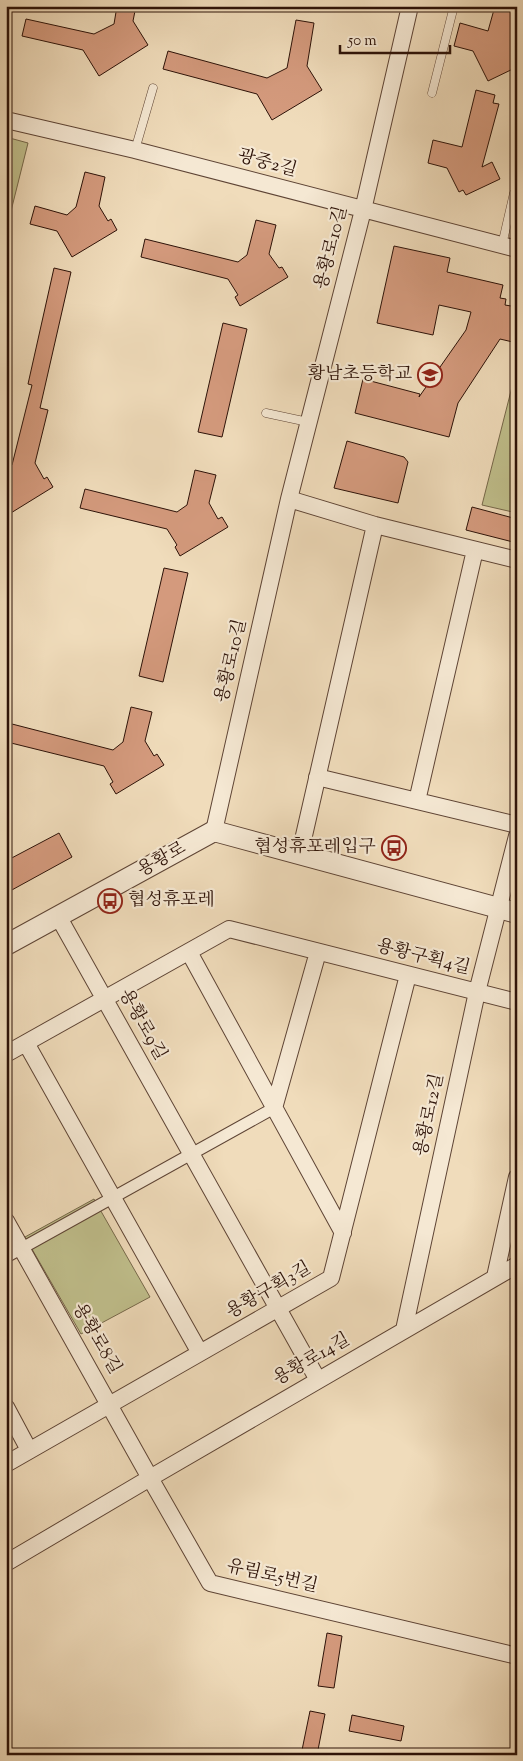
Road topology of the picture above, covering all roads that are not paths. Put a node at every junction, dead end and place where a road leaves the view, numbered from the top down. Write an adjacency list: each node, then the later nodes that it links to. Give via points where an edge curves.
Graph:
1 (410, 6): 8 (street, 용황로10길)
2 (454, 6): 4 (lane)
3 (153, 88): 6 (lane)
4 (432, 93)
5 (6, 120): 6 (street, 광중2길)
6 (135, 150): 8 (street, 광중2길)
7 (514, 193): 9 (lane)
8 (362, 210): 11 (street, 광중2길); 13 (street, 용황로10길)
9 (508, 216): 10 (lane); 11 (lane)
10 (517, 219)
11 (509, 247)
12 (266, 413): 13 (lane)
13 (308, 422): 14 (street, 용황로10길)
14 (288, 499): 15 (street); 21 (street, 용황로10길)
15 (375, 525): 16 (street); 18 (street)
16 (475, 550): 17 (street); 19 (street)
17 (517, 560)
18 (317, 777): 19 (street); 23 (street)
19 (417, 801): 20 (street)
20 (517, 825)
21 (214, 831): 23 (street); 25 (street, 용황로)
22 (517, 836): 24 (street, 용황로12길)
23 (300, 853): 24 (street)
24 (508, 910): 30 (street, 용황로12길)
25 (58, 916): 26 (street, 용황로); 31 (street, 용황로9길)
26 (6, 945)
27 (188, 952): 28 (street, 용황구획4길, via 229,929); 31 (street, 용황구획4길); 35 (street)
28 (318, 952): 29 (street, 용황구획4길); 35 (street)
29 (408, 974): 30 (street, 용황구획4길); 40 (street, 용황구획3길)
30 (478, 992): 32 (street, 용황구획4길); 46 (street, 용황로12길)
31 (105, 999): 33 (street, 용황구획4길); 36 (street, 용황로9길)
32 (517, 1002)
33 (26, 1043): 34 (street, 용황구획4길); 38 (street)
34 (6, 1054)
35 (274, 1108): 36 (street); 40 (street)
36 (192, 1154): 38 (street); 45 (street, 용황로9길)
37 (517, 1177): 44 (street)
38 (113, 1198): 41 (street); 47 (street)
39 (6, 1221): 41 (street, 용황로8길)
40 (342, 1233): 45 (street, 용황구획3길, via 331,1278)
41 (21, 1248): 42 (street); 49 (street, 용황로8길)
42 (6, 1257)
43 (517, 1265): 44 (street, 용황로14길)
44 (495, 1277): 46 (street, 용황로14길)
45 (278, 1309): 47 (street, 용황구획3길); 48 (street, 용황로9길)
46 (404, 1330): 48 (street, 용황로14길)
47 (200, 1354): 49 (street, 용황구획3길)
48 (318, 1380): 53 (street, 용황로14길)
49 (110, 1405): 51 (street, 용황구획3길); 53 (street, 용황로8길)
50 (6, 1407): 51 (street)
51 (30, 1450): 52 (street, 용황구획3길)
52 (6, 1464)
53 (150, 1478): 54 (street); 55 (street, 유림로5번길, via 210,1583)
54 (6, 1563)
55 (517, 1656)

